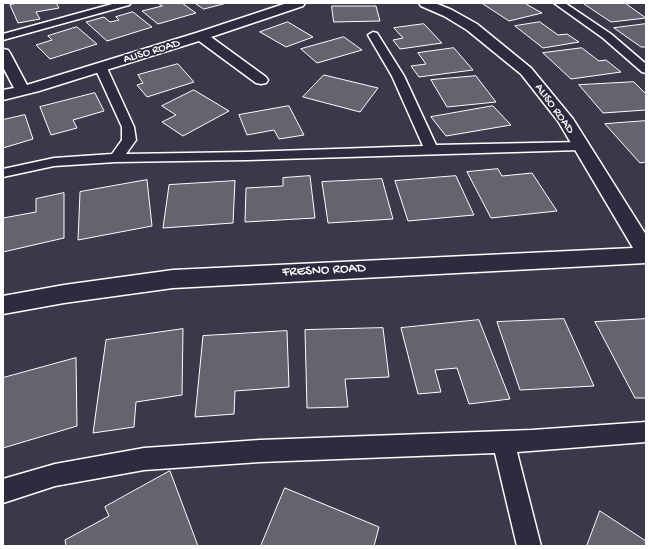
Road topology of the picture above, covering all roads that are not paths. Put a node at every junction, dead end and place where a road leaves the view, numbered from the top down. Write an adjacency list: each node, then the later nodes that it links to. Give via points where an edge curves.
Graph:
1 (126, 3): 7 (lane)
2 (299, 3): 6 (street, ALISO ROAD)
3 (425, 3): 14 (street, ALISO ROAD, via 472,27 526,71 565,119)
4 (559, 3): 10 (lane, via 607,36)
5 (373, 35): 15 (lane, via 403,86)
6 (201, 36): 9 (street, ALISO ROAD); 11 (street)
7 (3, 37)
8 (3, 53): 12 (street)
9 (100, 68): 12 (street, ALISO ROAD); 16 (lane, via 128,127 128,140)
10 (646, 70)
11 (261, 80)
12 (23, 91): 13 (street, ALISO ROAD)
13 (3, 95)
14 (580, 146): 15 (lane); 18 (street, ALISO ROAD)
15 (431, 149): 16 (lane)
16 (116, 158): 17 (lane, via 54,162)
17 (3, 173)
18 (646, 253): 19 (street, FRESNO ROAD, via 173,279)
19 (3, 305)
20 (646, 432): 21 (lane)
21 (503, 442): 22 (lane, via 268,450 144,459 55,475); 23 (lane)
22 (3, 491)
23 (529, 546)

